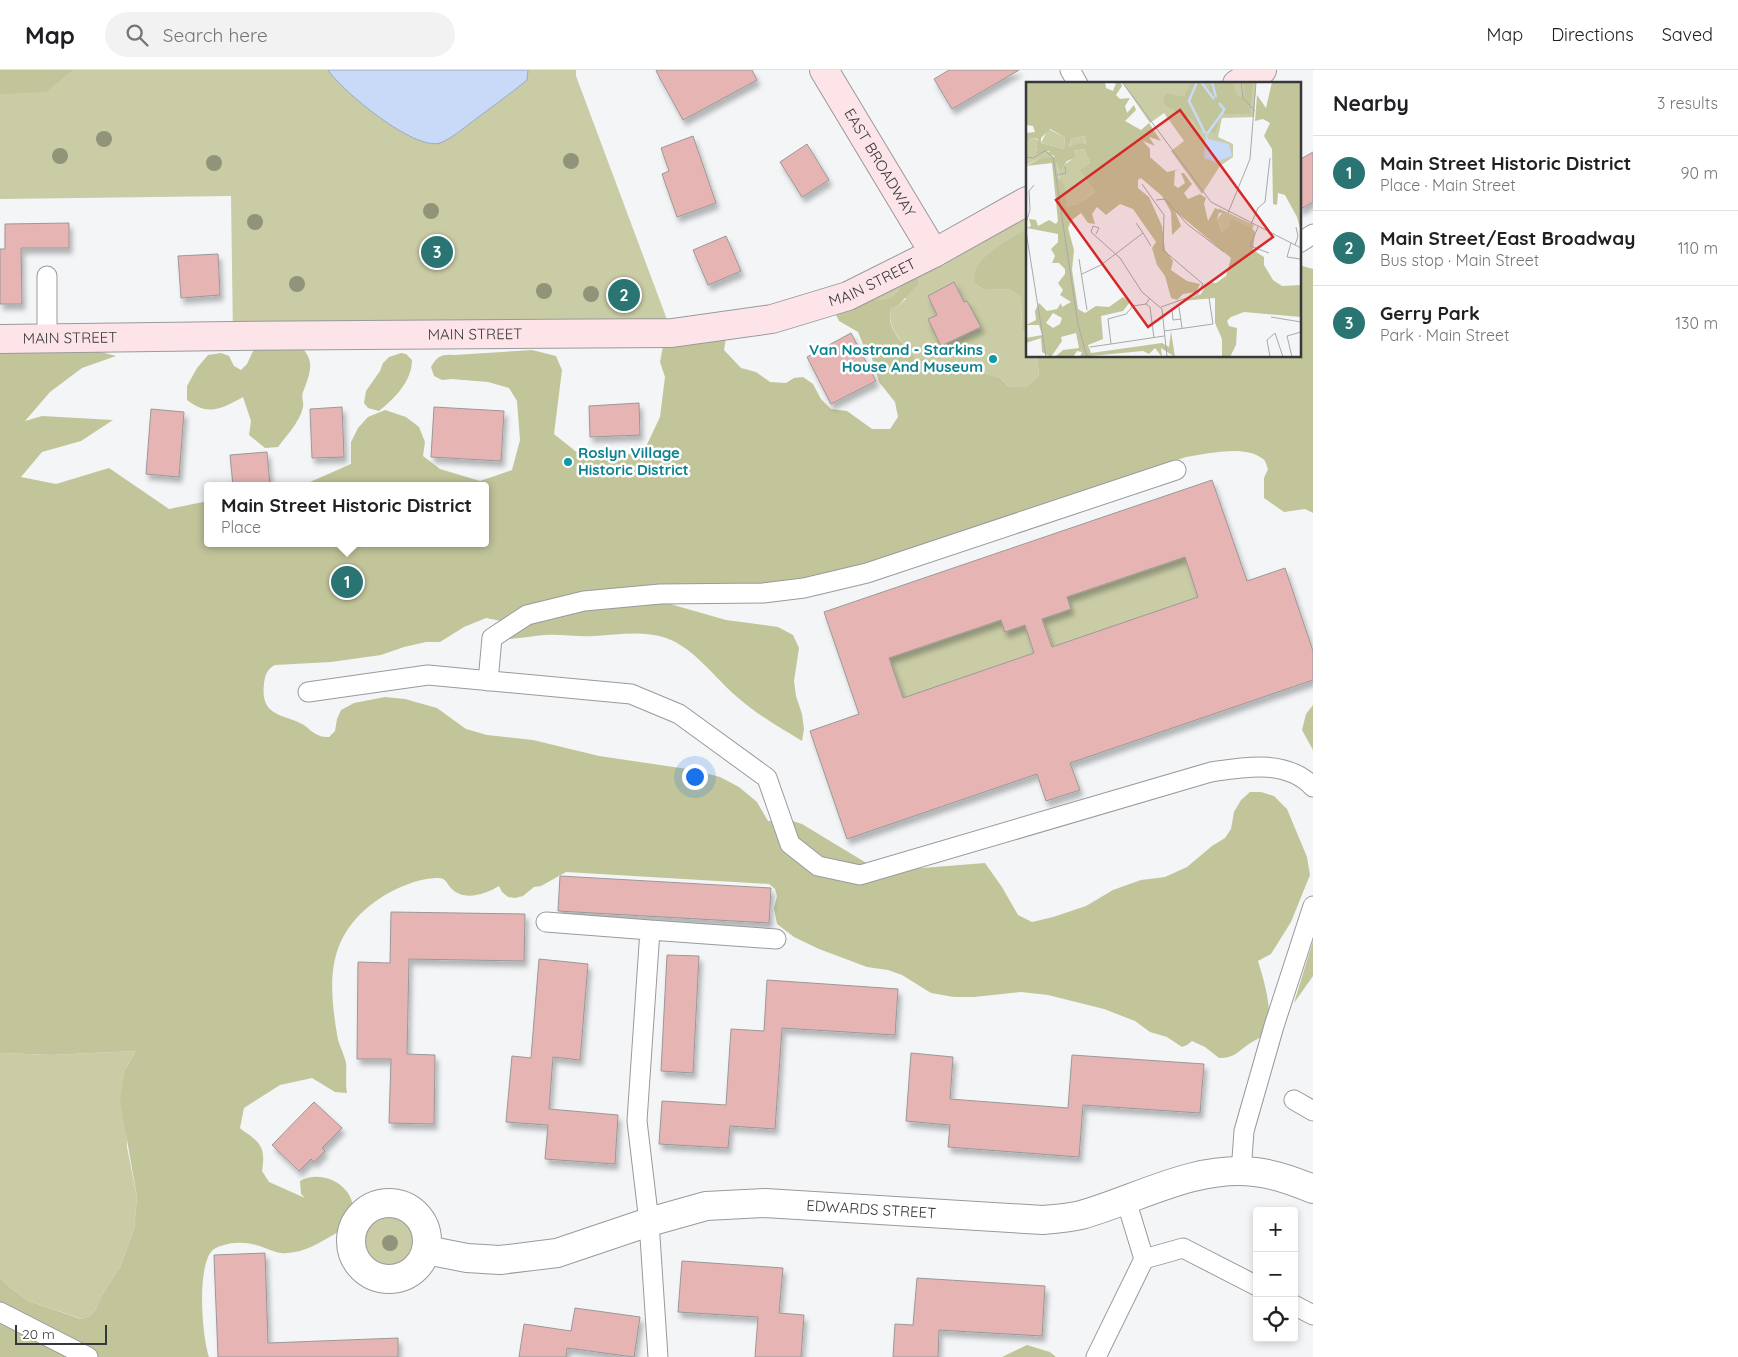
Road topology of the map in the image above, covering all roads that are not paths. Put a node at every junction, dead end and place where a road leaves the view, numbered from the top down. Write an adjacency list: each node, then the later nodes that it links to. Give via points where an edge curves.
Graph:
1 (824, 70): 9 (main road, EAST BROADWAY)
2 (1070, 70): 4 (lane)
3 (1262, 70): 5 (main road)
4 (1077, 82)
5 (1241, 82)
6 (1026, 202): 9 (main road, MAIN STREET)
7 (1313, 234): 8 (lane)
8 (1300, 242)
9 (934, 253): 11 (main road, MAIN STREET, via 864,289 830,302 772,319 672,333)
10 (47, 276): 11 (lane)
11 (47, 338): 12 (main road, MAIN STREET)
12 (0, 339)
13 (1176, 470): 14 (lane, via 866,574 804,588 763,593 613,598 584,601 527,615 492,638)
14 (488, 681): 15 (lane, via 428,675); 16 (lane, via 631,694 678,714 767,778 790,844 818,866 860,876 1211,772 1246,767 1277,768 1293,773)
15 (308, 692)
16 (1313, 787)
17 (1313, 906): 23 (lane, via 1244,1131)
18 (546, 922): 19 (lane)
19 (650, 930): 20 (lane); 26 (lane, via 637,1121)
20 (776, 939)
21 (1294, 1100): 22 (lane)
22 (1313, 1111)
23 (1241, 1172): 24 (street, EDWARDS STREET, via 1288,1179); 25 (street, EDWARDS STREET, via 1193,1177)
24 (1313, 1190)
25 (1126, 1200): 26 (street, EDWARDS STREET, via 1080,1216 1043,1220 766,1203 706,1206); 28 (lane)
26 (649, 1222): 27 (street, EDWARDS STREET, via 557,1253 500,1260); 34 (lane)
27 (426, 1250)
28 (1144, 1258): 29 (lane, via 1183,1248); 35 (lane)
29 (1253, 1284)
30 (1298, 1307): 32 (lane)
31 (0, 1312): 33 (lane)
32 (1313, 1315)
33 (88, 1357)
34 (658, 1357)
35 (1096, 1357)

